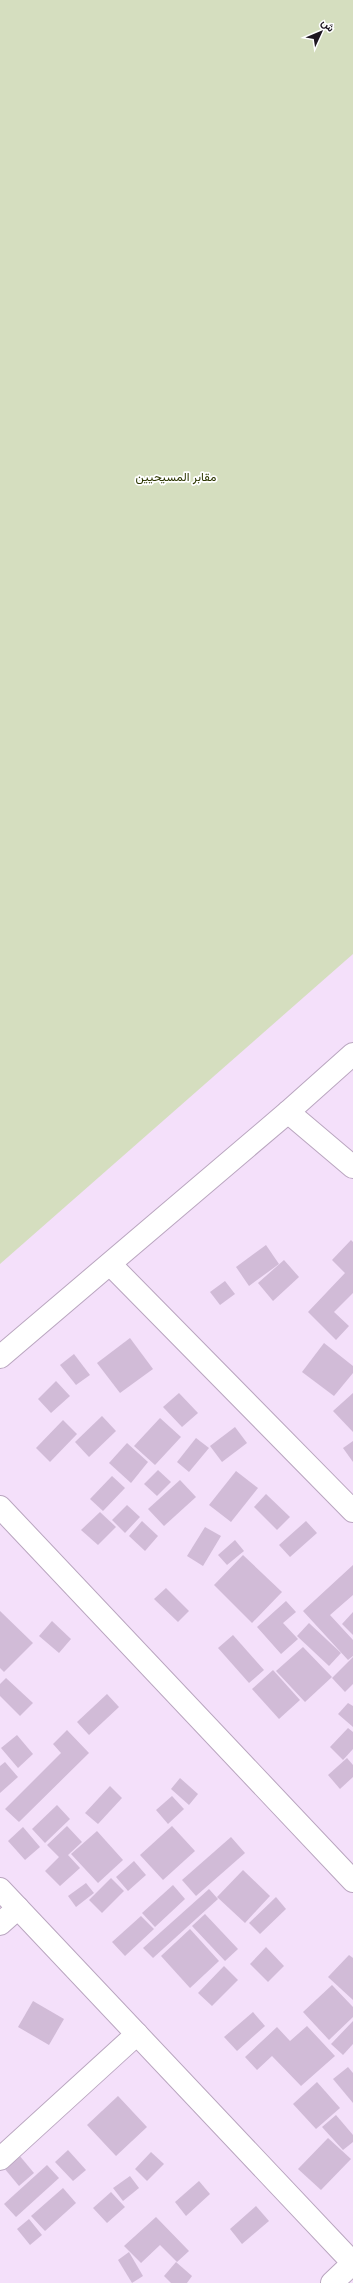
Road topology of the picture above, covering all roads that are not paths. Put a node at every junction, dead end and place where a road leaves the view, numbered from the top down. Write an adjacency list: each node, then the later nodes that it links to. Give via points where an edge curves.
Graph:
1 (353, 1054): 2 (street)
2 (288, 1112): 3 (street); 4 (street)
3 (353, 1167)
4 (110, 1264): 5 (street); 7 (street)
5 (0, 1357)
6 (0, 1507): 8 (street)
7 (353, 1511)
8 (353, 1881)
9 (0, 1889): 10 (street)
10 (18, 1908): 11 (street); 12 (street)
11 (0, 1924)
12 (137, 2034): 13 (street); 14 (street)
13 (0, 2159)
14 (353, 2263): 15 (street)
15 (332, 2283)

